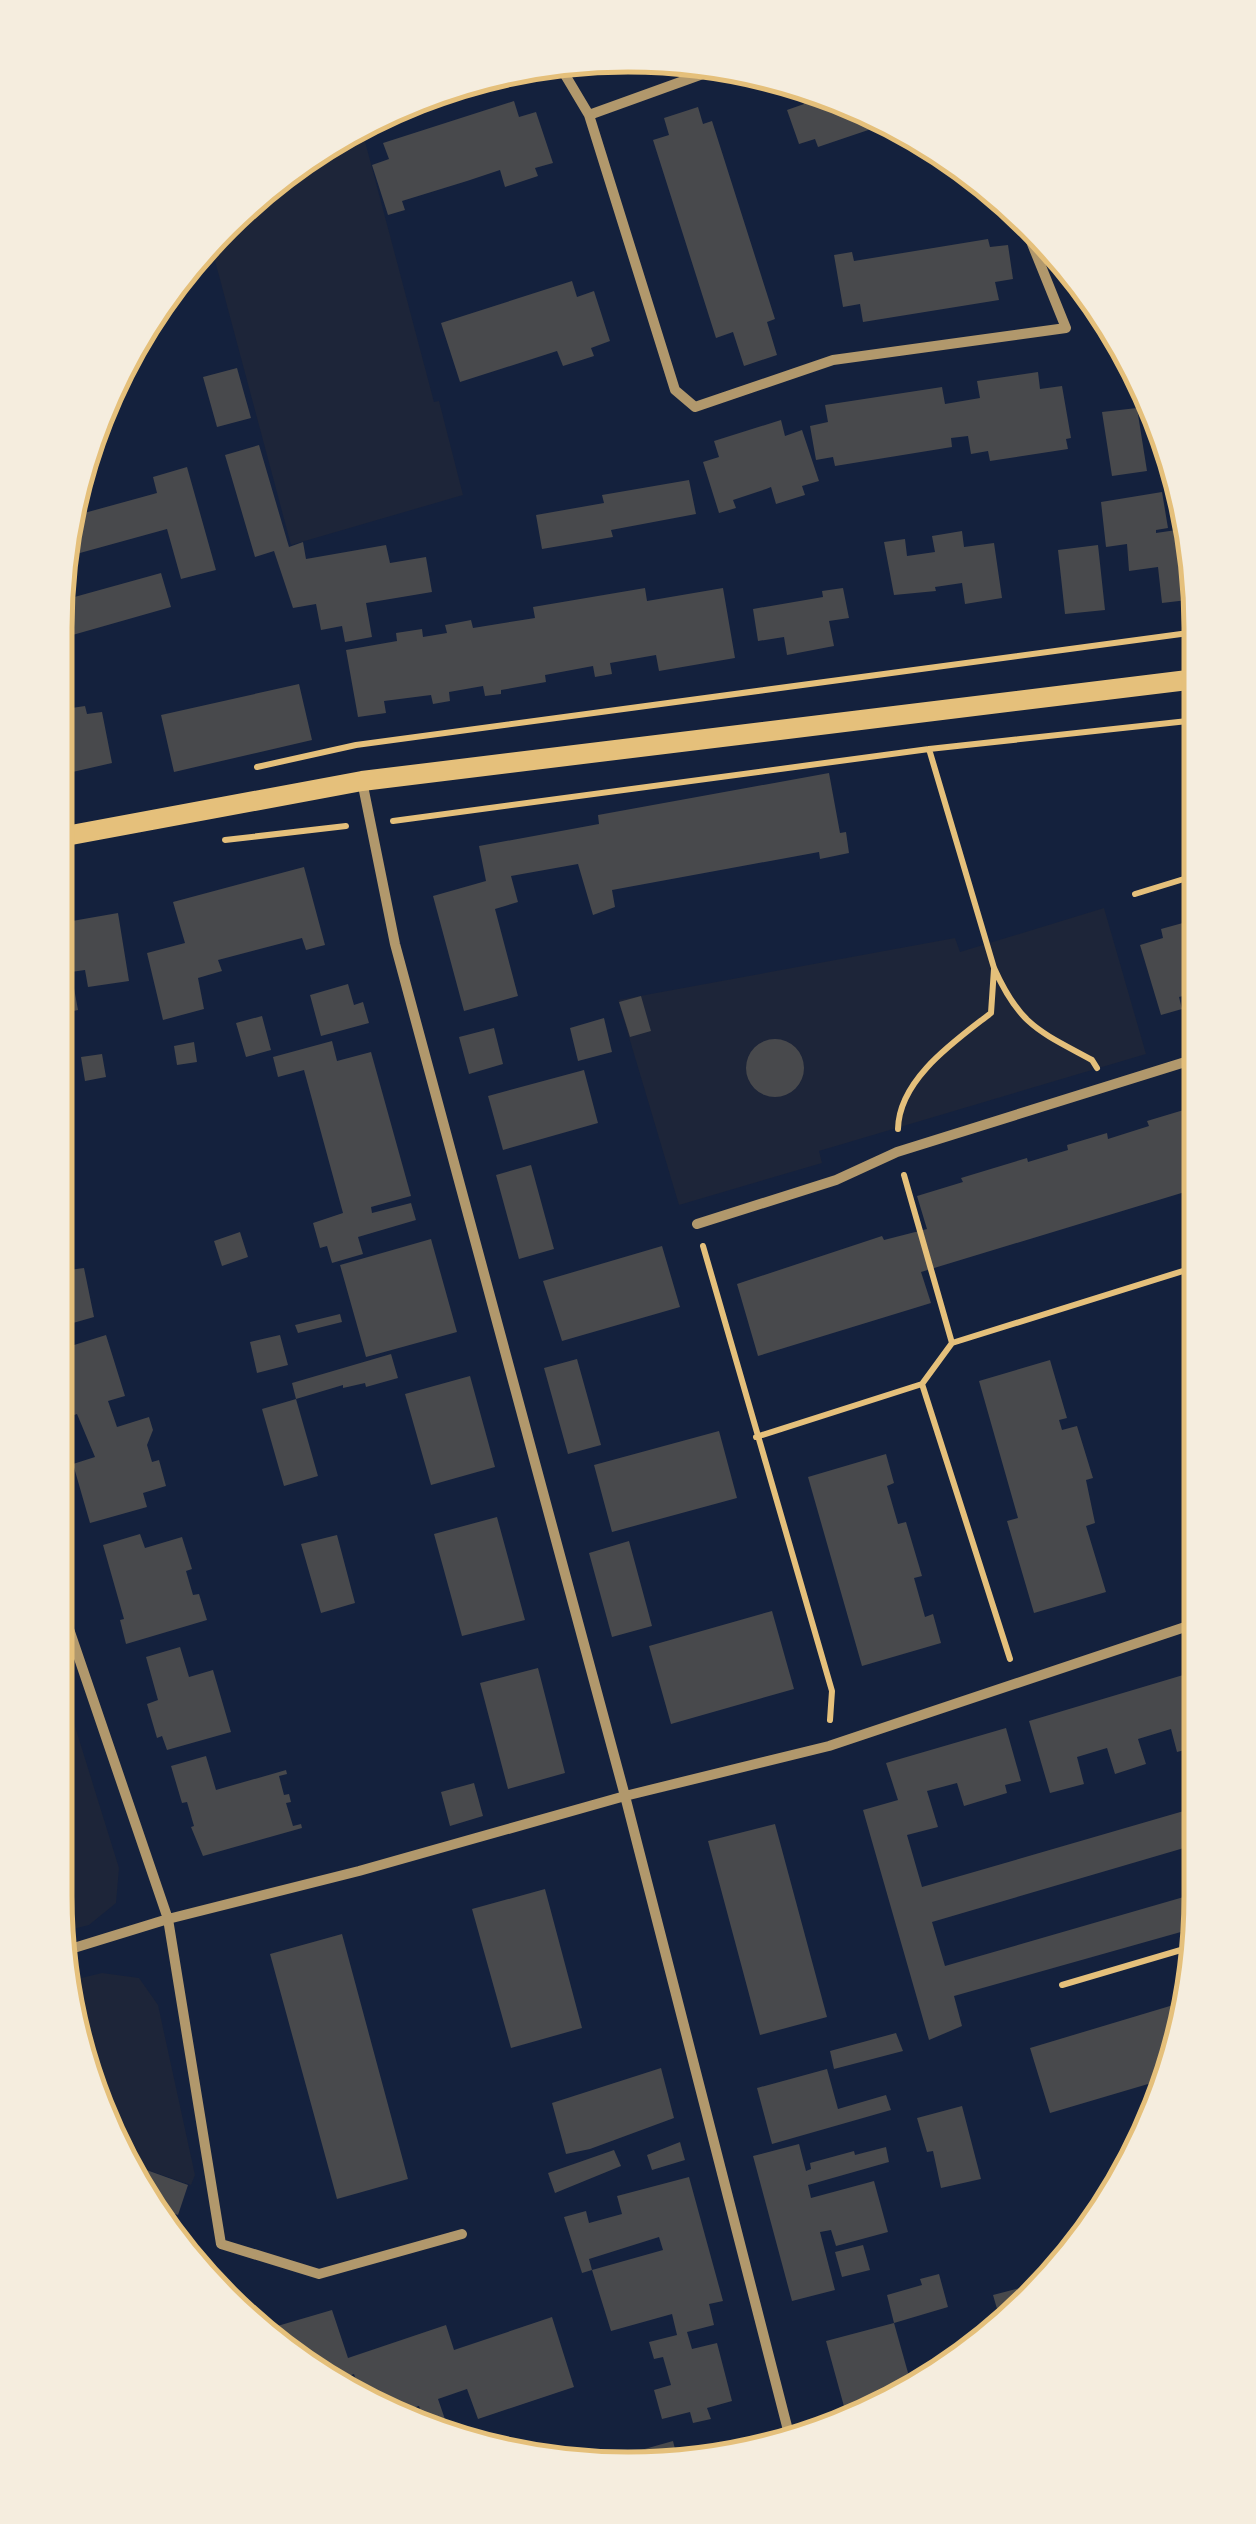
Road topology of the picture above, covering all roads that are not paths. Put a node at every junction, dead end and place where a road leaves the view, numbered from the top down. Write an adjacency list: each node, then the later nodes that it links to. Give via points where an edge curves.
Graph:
1 (566, 76): 3 (street)
2 (698, 77): 3 (street)
3 (589, 115): 4 (street, via 676,390 695,407 834,360 1066,328)
4 (1034, 249)
5 (1184, 680): 6 (main road)
6 (362, 781): 7 (main road); 12 (street, via 405,982)
7 (72, 835)
8 (1184, 1062): 9 (street, via 897,1152 836,1180)
9 (697, 1224)
10 (1184, 1627): 12 (street, via 829,1746)
11 (72, 1638): 13 (street)
12 (624, 1796): 13 (street); 16 (street)
13 (168, 1919): 14 (street); 15 (street, via 221,2244 319,2274)
14 (75, 1948)
15 (462, 2234)
16 (787, 2428)

